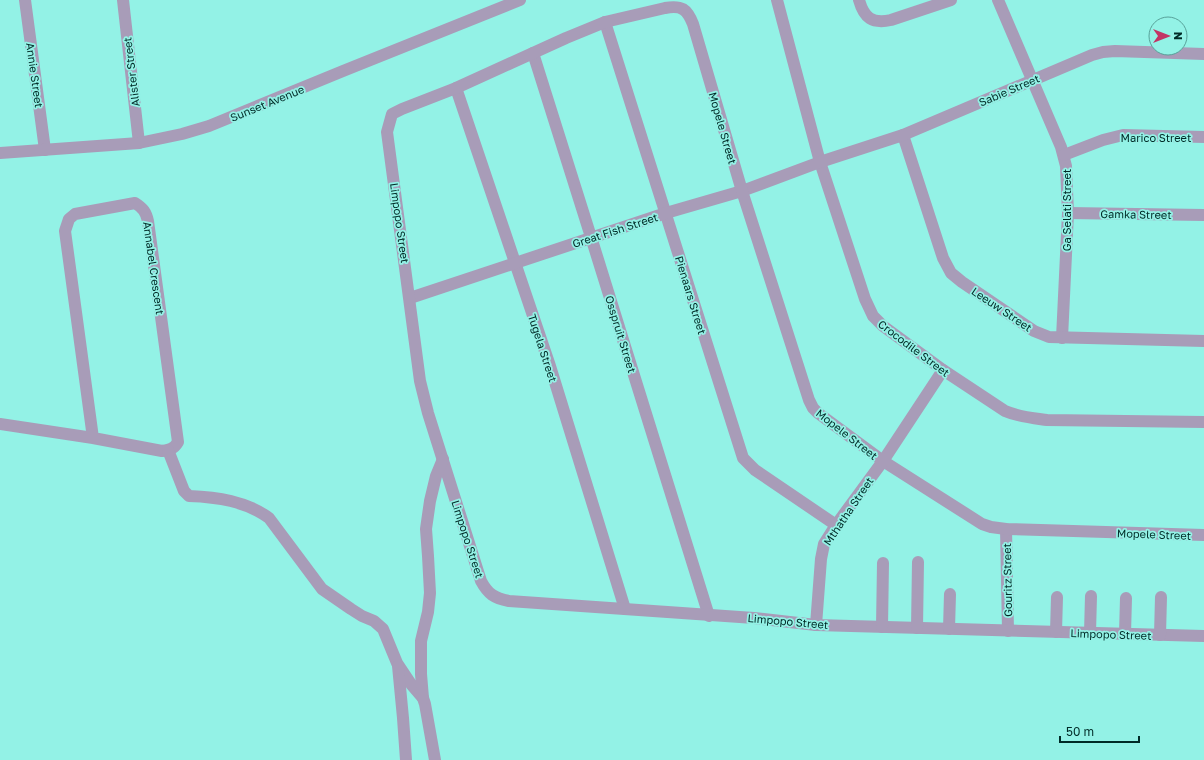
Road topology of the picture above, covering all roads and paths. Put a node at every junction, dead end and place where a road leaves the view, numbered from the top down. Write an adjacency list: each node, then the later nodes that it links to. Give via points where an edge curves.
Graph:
1 (25, 0): 17 (street, Annie Street)
2 (123, 0): 16 (street, Alister Street)
3 (520, 0): 16 (street, Sunset Avenue, via 209,126)
4 (777, 0): 20 (street, Crocodile Street)
5 (859, 0): 6 (street, via 863,12 872,20 880,21 891,20)
6 (951, 0)
7 (998, 0): 12 (street, Ga Selati Street)
8 (687, 12): 9 (street, Limpopo Street, via 673,6); 21 (street, Mopele Street, via 693,24)
9 (605, 22): 10 (street, Limpopo Street); 23 (street, Pienaars Street)
10 (533, 53): 13 (street, Limpopo Street); 25 (street, Osspruit Street)
11 (1204, 54): 12 (street, Sabie Street, via 1103,52)
12 (1032, 81): 14 (street, Sabie Street); 19 (street, Ga Selati Street)
13 (456, 88): 26 (street, Tugela Street); 27 (street, Limpopo Street, via 392,114 387,132)
14 (903, 135): 20 (street, Sabie Street); 28 (street, Leeuw Street, via 943,258 952,273 1042,335)
15 (1204, 137): 19 (street, Marico Street, via 1129,134 1103,140)
16 (140, 143): 17 (street, Sunset Avenue)
17 (45, 150): 18 (street, Sunset Avenue)
18 (0, 153)
19 (1064, 155): 22 (street, Ga Selati Street)
20 (820, 162): 21 (street, Great Fish Street); 30 (street, Crocodile Street, via 869,309 883,326)
21 (742, 191): 23 (street, Great Fish Street); 36 (street, Mopele Street, via 813,408)
22 (1068, 212): 24 (street, Gamka Street); 28 (street, Ga Selati Street)
23 (666, 213): 25 (street, Great Fish Street); 37 (street, Pienaars Street, via 744,458 755,470)
24 (1204, 215)
25 (591, 237): 26 (street, Great Fish Street); 48 (street, Osspruit Street)
26 (514, 263): 27 (street, Great Fish Street); 47 (street, Tugela Street, via 550,366)
27 (410, 298): 35 (street, Limpopo Street, via 421,386)
28 (1062, 338): 29 (street, Leeuw Street)
29 (1204, 341)
30 (943, 370): 31 (street, Crocodile Street, via 1005,411 1025,417 1047,420); 36 (street, Mthatha Street)
31 (1204, 422)
32 (0, 424): 33 (street)
33 (93, 438): 34 (street); 34 (street, Annabel Crescent, via 65,231 69,219 74,214 135,203 146,212 178,442 175,447)
34 (168, 450): 59 (street, via 184,491 189,496 243,504 269,518 322,589 383,629)
35 (443, 459): 47 (street, Limpopo Street, via 481,581 491,595 509,601); 60 (street, via 436,476 426,529 430,593 421,642)
36 (883, 461): 37 (street, Mthatha Street); 38 (street, Mopele Street, via 982,524)
37 (836, 525): 49 (street, Mthatha Street, via 822,552)
38 (1006, 529): 39 (street, Mopele Street); 53 (street, Gouritz Street)
39 (1204, 535)
40 (918, 562): 51 (street)
41 (883, 563): 50 (street)
42 (950, 594): 52 (street)
43 (1091, 596): 55 (street)
44 (1057, 597): 54 (street)
45 (1161, 597): 57 (street)
46 (1126, 598): 56 (street)
47 (625, 609): 48 (street, Limpopo Street)
48 (708, 616): 49 (street, Limpopo Street)
49 (816, 625): 50 (street, Limpopo Street)
50 (882, 627): 51 (street, Limpopo Street)
51 (917, 628): 52 (street, Limpopo Street)
52 (949, 629): 53 (street, Limpopo Street)
53 (1008, 631): 54 (street, Limpopo Street)
54 (1056, 632): 55 (street, Limpopo Street)
55 (1090, 633): 56 (street, Limpopo Street)
56 (1125, 634): 57 (street, Limpopo Street)
57 (1160, 635): 58 (street, Limpopo Street)
58 (1204, 636)
59 (397, 664): 60 (street); 61 (street)
60 (423, 698): 62 (street)
61 (406, 760)
62 (435, 760)

